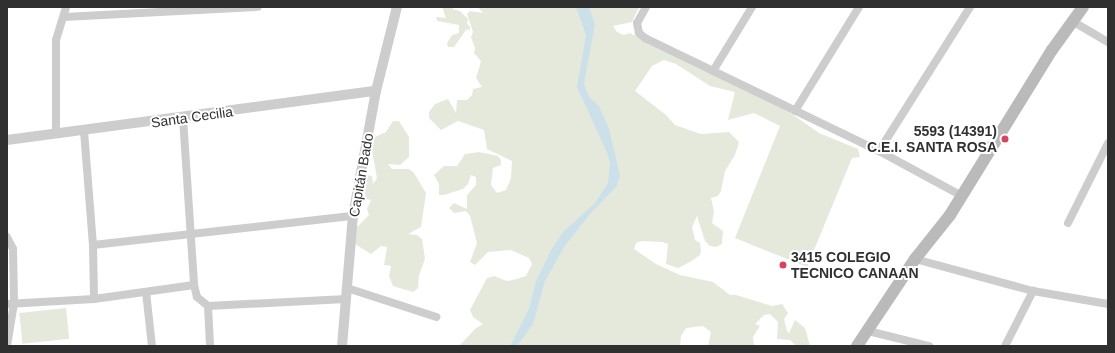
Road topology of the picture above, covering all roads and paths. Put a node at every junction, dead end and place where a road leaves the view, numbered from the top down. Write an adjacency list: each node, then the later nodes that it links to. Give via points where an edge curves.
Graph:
1 (66, 7): 9 (street)
2 (258, 7): 9 (street)
3 (397, 7): 13 (street, Capitán Bado)
4 (646, 7): 12 (street, via 638,23 639,33)
5 (752, 7): 12 (street)
6 (859, 7): 14 (street)
7 (970, 7): 20 (street)
8 (1083, 7): 10 (main road)
9 (64, 17): 17 (street, via 56,40)
10 (1072, 21): 11 (street); 21 (main road)
11 (1108, 42)
12 (713, 71): 14 (street)
13 (376, 91): 15 (street, Santa Cecilia); 22 (street, Capitán Bado)
14 (795, 111): 20 (street)
15 (183, 118): 16 (street, Santa Cecilia); 24 (street)
16 (84, 130): 17 (street, Santa Cecilia); 26 (street)
17 (56, 134): 18 (street, Santa Cecilia)
18 (7, 140)
19 (1108, 145): 23 (street)
20 (879, 151): 21 (street)
21 (962, 196): 27 (main road)
22 (353, 216): 24 (street); 29 (street, Capitán Bado)
23 (1068, 223)
24 (191, 233): 26 (street); 28 (street)
25 (7, 237): 34 (street, via 13,249)
26 (93, 245): 32 (street)
27 (915, 259): 30 (street); 38 (main road)
28 (194, 285): 31 (street); 36 (street, via 197,297)
29 (347, 288): 33 (street, Capitán Bado); 37 (street)
30 (1033, 291): 35 (street); 45 (street)
31 (146, 292): 32 (street); 40 (street)
32 (94, 299): 34 (street)
33 (346, 299): 36 (street); 42 (street, Capitán Bado)
34 (11, 304): 39 (street)
35 (1108, 304)
36 (208, 306): 41 (street)
37 (436, 317)
38 (868, 331): 43 (main road); 44 (street)
39 (7, 346)
40 (152, 346)
41 (210, 346)
42 (342, 346)
43 (857, 346)
44 (929, 346)
45 (1005, 346)

